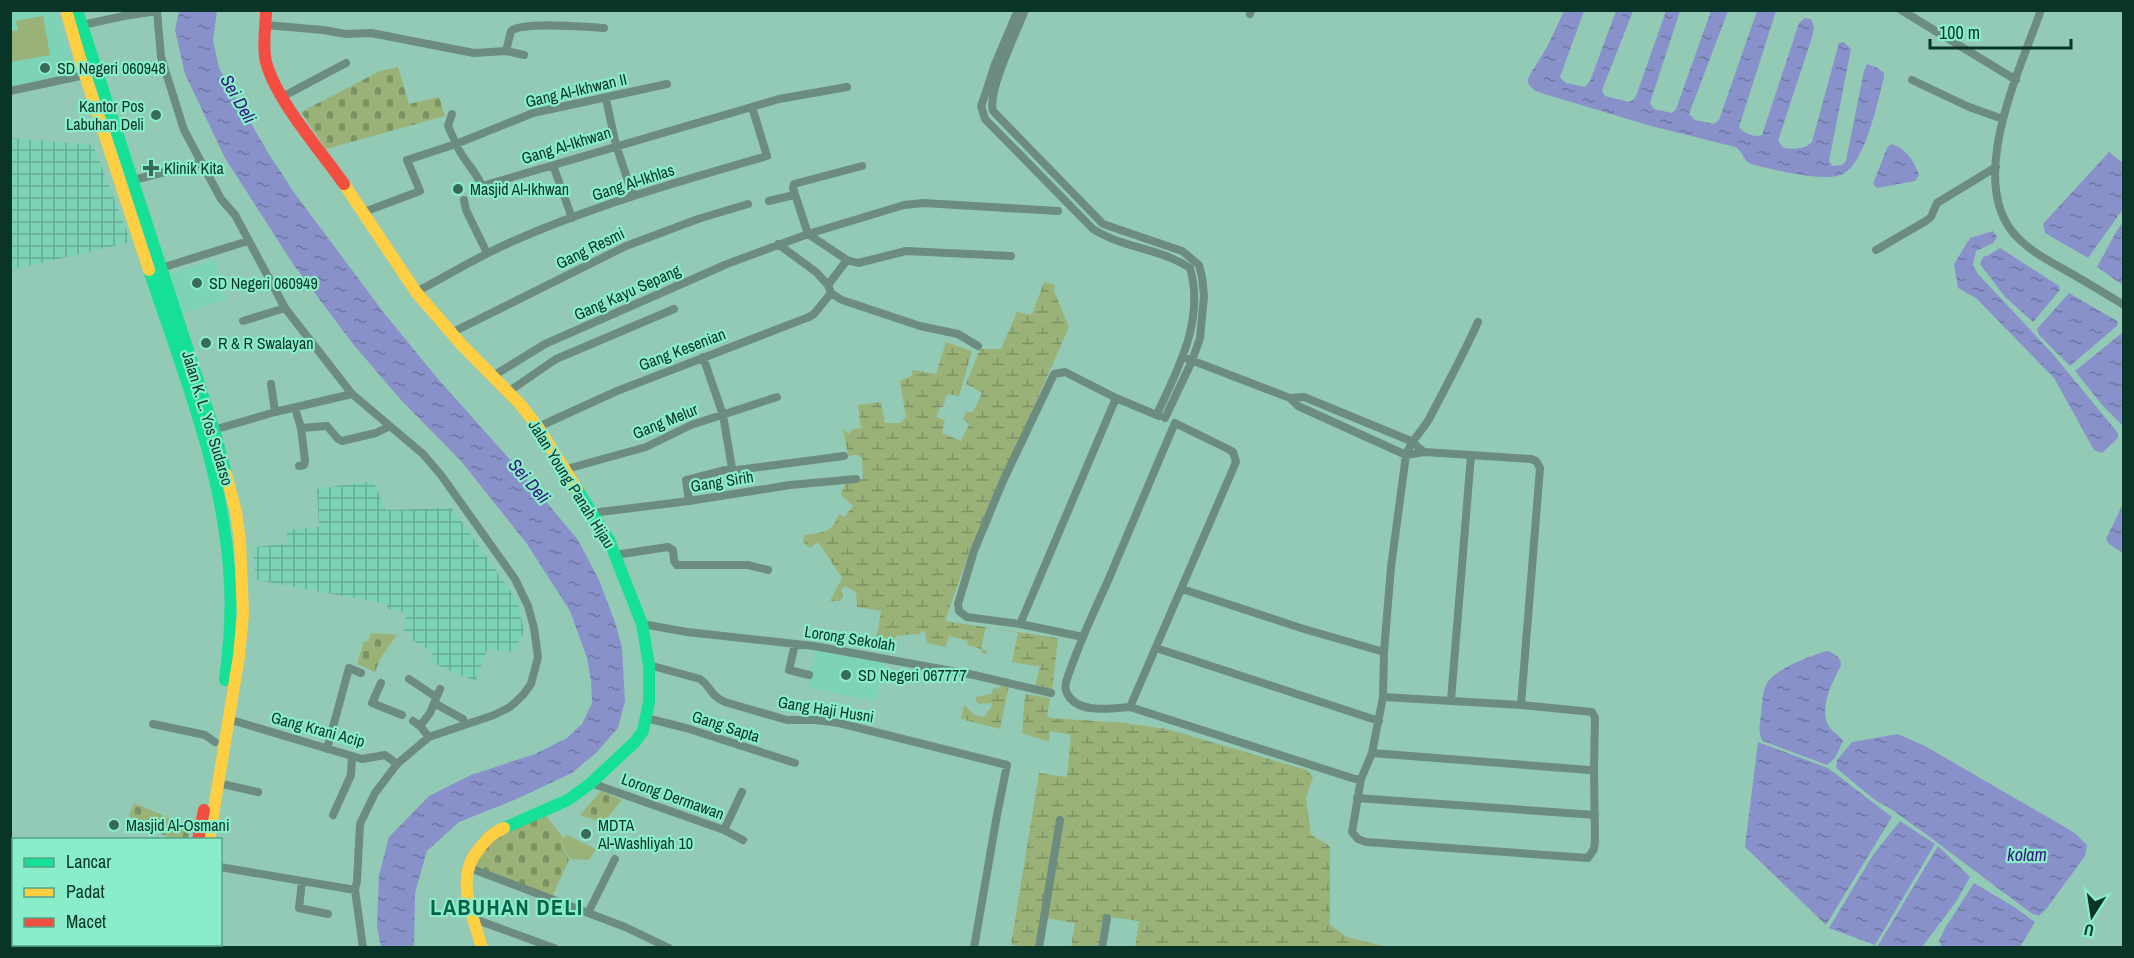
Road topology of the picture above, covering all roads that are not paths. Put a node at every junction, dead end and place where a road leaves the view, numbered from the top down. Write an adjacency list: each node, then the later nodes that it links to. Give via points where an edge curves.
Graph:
1 (66, 10): 14 (main road, Jalan K. L. Yos Sudarso)
2 (77, 10): 9 (main road, Jalan K. L. Yos Sudarso)
3 (266, 10): 8 (main road, Jalan Young Panah Hijau)
4 (1902, 10): 16 (street)
5 (2041, 10): 16 (street)
6 (157, 11): 9 (street); 27 (street, via 167,79 184,130)
7 (1021, 12): 40 (street, via 991,98 993,111); 41 (street, via 995,64 982,113)
8 (266, 25): 11 (street, via 371,33 474,53); 20 (main road, Jalan Young Panah Hijau, via 265,59)
9 (82, 26): 31 (main road, Jalan K. L. Yos Sudarso)
10 (604, 28): 11 (street, via 517,27 511,31)
11 (506, 51): 12 (street)
12 (524, 55)
13 (346, 63): 20 (street)
14 (85, 75): 19 (street); 78 (main road, Jalan K. L. Yos Sudarso)
15 (1912, 80): 24 (street)
16 (2016, 80): 24 (street)
17 (667, 84): 21 (street, Gang Al-Ikhwan II)
18 (847, 87): 22 (street, Gang Al-Ikhwan)
19 (10, 91)
20 (282, 97): 38 (main road, Jalan Young Panah Hijau)
21 (606, 99): 25 (street, Gang Al-Ikhwan II, via 532,113); 26 (street)
22 (752, 107): 26 (street, Gang Al-Ikhwan); 33 (street, Gang Al-Ikhlas, via 767,156)
23 (452, 114): 25 (street, via 448,126)
24 (2003, 119): 30 (street)
25 (456, 144): 28 (street, Gang Al-Ikhwan, via 482,186); 38 (street, via 407,160 420,191)
26 (616, 146): 28 (street, Gang Al-Ikhwan); 33 (street)
27 (201, 163): 31 (street); 43 (street)
28 (554, 165): 39 (street)
29 (862, 166): 32 (street, via 794,184)
30 (1996, 167): 45 (street, via 1941,200 1926,221); 53 (street, via 1999,206 2007,225 2020,240)
31 (133, 180): 49 (main road, Jalan K. L. Yos Sudarso)
32 (794, 195): 35 (street); 42 (street)
33 (633, 196): 39 (street, Gang Al-Ikhlas)
34 (464, 201): 46 (street)
35 (769, 201)
36 (748, 204): 58 (street, Gang Resmi, via 626,246)
37 (1058, 211): 42 (street, Gang Kayu Sepang, via 923,203 904,205)
38 (364, 212): 52 (main road, Jalan Young Panah Hijau)
39 (572, 218): 46 (street, Gang Al-Ikhlas)
40 (1099, 221): 41 (street); 50 (street, via 1182,251 1198,265)
41 (1093, 229): 50 (street, via 1167,255 1190,268)
42 (808, 234): 44 (street, Gang Kayu Sepang); 48 (street)
43 (248, 241): 49 (street); 54 (street)
44 (778, 244): 51 (street, via 803,261); 63 (street, Gang Kayu Sepang, via 545,344)
45 (1876, 250)
46 (487, 253): 52 (street, Gang Al-Ikhlas)
47 (1011, 256): 48 (street, via 906,251 858,262)
48 (847, 260): 51 (street, Gang Kesenian)
49 (161, 268): 78 (main road, Jalan K. L. Yos Sudarso)
50 (1198, 278): 61 (street); 62 (street, via 1204,297 1203,317)
51 (830, 289): 59 (street, via 842,300 920,326 958,334); 60 (street, Gang Kesenian, via 809,317)
52 (416, 292): 58 (main road, Jalan Young Panah Hijau)
53 (2124, 305)
54 (285, 308): 56 (street); 66 (street)
55 (674, 309): 65 (street, via 556,359)
56 (243, 321)
57 (1478, 322): 80 (street, via 1434,410)
58 (451, 333): 63 (main road, Jalan Young Panah Hijau)
59 (978, 346)
60 (703, 357): 72 (street); 76 (street, Gang Kesenian)
61 (1183, 357): 62 (street); 73 (street)
62 (1192, 361): 69 (street); 73 (street)
63 (492, 376): 65 (main road, Jalan Young Panah Hijau)
64 (271, 384): 71 (street)
65 (508, 392): 76 (main road, Jalan Young Panah Hijau)
66 (352, 394): 70 (street); 75 (street)
67 (777, 397): 72 (street, Gang Melur)
68 (1116, 398): 73 (street); 96 (street); 96 (street, via 1065,372 1054,374 1003,481 958,604 959,611 967,617)
69 (1290, 398): 79 (street, via 1304,397); 81 (street, via 1298,406)
70 (295, 408): 71 (street); 77 (street)
71 (275, 412): 78 (street)
72 (723, 415): 87 (street); 88 (street, Gang Melur, via 691,425 646,447)
73 (1161, 416): 74 (street)
74 (1175, 423): 94 (street, via 1228,449 1236,458); 97 (street)
75 (390, 426): 77 (street, via 342,441 327,426); 116 (street, via 423,454 466,508 515,579 531,617 538,657 531,684 510,707)
76 (538, 427): 88 (main road, Jalan Young Panah Hijau)
77 (301, 428): 86 (street, via 305,463)
78 (208, 432): 114 (main road, Jalan K. L. Yos Sudarso, via 236,512 243,572 242,624); 119 (main road, Jalan K. L. Yos Sudarso, via 224,513 232,598 226,675)
79 (1390, 432): 80 (street); 81 (street)
80 (1411, 441): 82 (street); 83 (street)
81 (1384, 445): 83 (street)
82 (1424, 452): 83 (street); 84 (street)
83 (1406, 454): 100 (street)
84 (1471, 455): 109 (street); 110 (street, via 1531,459 1540,468)
85 (844, 456): 87 (street)
86 (298, 466)
87 (732, 468): 90 (street, via 686,480)
88 (563, 470): 91 (main road, Jalan Young Panah Hijau)
89 (856, 479): 90 (street, Gang Sirih, via 790,484)
90 (689, 501): 91 (street, Gang Sirih)
91 (592, 513): 92 (main road, Jalan Young Panah Hijau)
92 (615, 555): 93 (street, via 668,547 673,550 677,565 748,565); 95 (main road, Jalan Young Panah Hijau)
93 (768, 570)
94 (1182, 589): 99 (street); 100 (street)
95 (642, 624): 98 (street, Lorong Sekolah); 101 (main road, Jalan Young Panah Hijau)
96 (1020, 624): 97 (street)
97 (1083, 637): 111 (street, via 1067,676 1067,694 1095,709)
98 (795, 644): 103 (street, via 789,670); 106 (street, Lorong Sekolah, via 974,675)
99 (1156, 648): 111 (street); 115 (street)
100 (1384, 651): 108 (street)
101 (649, 665): 113 (main road, Jalan Young Panah Hijau); 152 (street, Gang Haji Husni, via 704,681 711,694 725,702 787,720 833,722 1007,765)
102 (361, 673): 120 (street, via 349,668)
103 (809, 675)
104 (409, 679): 107 (street)
105 (381, 683): 112 (street, via 372,703)
106 (1051, 693)
107 (437, 696): 116 (street); 118 (street, via 416,724)
108 (1383, 697): 109 (street); 115 (street)
109 (1451, 700): 110 (street)
110 (1521, 705): 125 (street, via 1594,712)
111 (1130, 707): 126 (street)
112 (402, 715)
113 (646, 718): 123 (street, Gang Sapta); 128 (main road, Jalan Young Panah Hijau, via 635,742)
114 (228, 719): 120 (street, Gang Krani Acip); 127 (main road, Jalan K. L. Yos Sudarso)
115 (1379, 721): 121 (street)
116 (464, 723): 118 (street)
117 (153, 724): 119 (street, via 205,735)
118 (429, 736): 124 (street)
119 (215, 742): 136 (main road, Jalan K. L. Yos Sudarso)
120 (327, 749): 122 (street, Gang Krani Acip)
121 (1372, 753): 125 (street); 126 (street)
122 (352, 757): 124 (street, Gang Krani Acip, via 385,754); 132 (street, via 351,775)
123 (795, 763)
124 (397, 764): 143 (street, via 375,793 360,824)
125 (1594, 768): 133 (street)
126 (1361, 779): 131 (street)
127 (218, 783): 129 (street); 137 (main road, Jalan K. L. Yos Sudarso)
128 (591, 783): 135 (street, Lorong Dermawan); 141 (main road, Jalan Young Panah Hijau, via 568,800 491,834)
129 (258, 792)
130 (742, 792): 135 (street)
131 (1357, 798): 133 (street); 133 (street, via 1352,832 1366,842 1588,858 1594,849)
132 (333, 815)
133 (1595, 815)
134 (1060, 820): 153 (street)
135 (724, 830): 138 (street, Lorong Dermawan)
136 (198, 838)
137 (209, 838)
138 (743, 840)
139 (615, 859): 144 (street)
140 (222, 867): 142 (street)
141 (467, 867): 144 (street); 147 (main road, via 465,883)
142 (302, 881): 143 (street); 145 (street, via 299,908)
143 (355, 890): 148 (street)
144 (588, 913): 151 (street)
145 (328, 914)
146 (1107, 918): 154 (street)
147 (473, 921): 149 (main road); 150 (street)
148 (363, 948)
149 (482, 948)
150 (554, 948)
151 (669, 948)
152 (974, 948)
153 (1039, 948)
154 (1102, 948)

